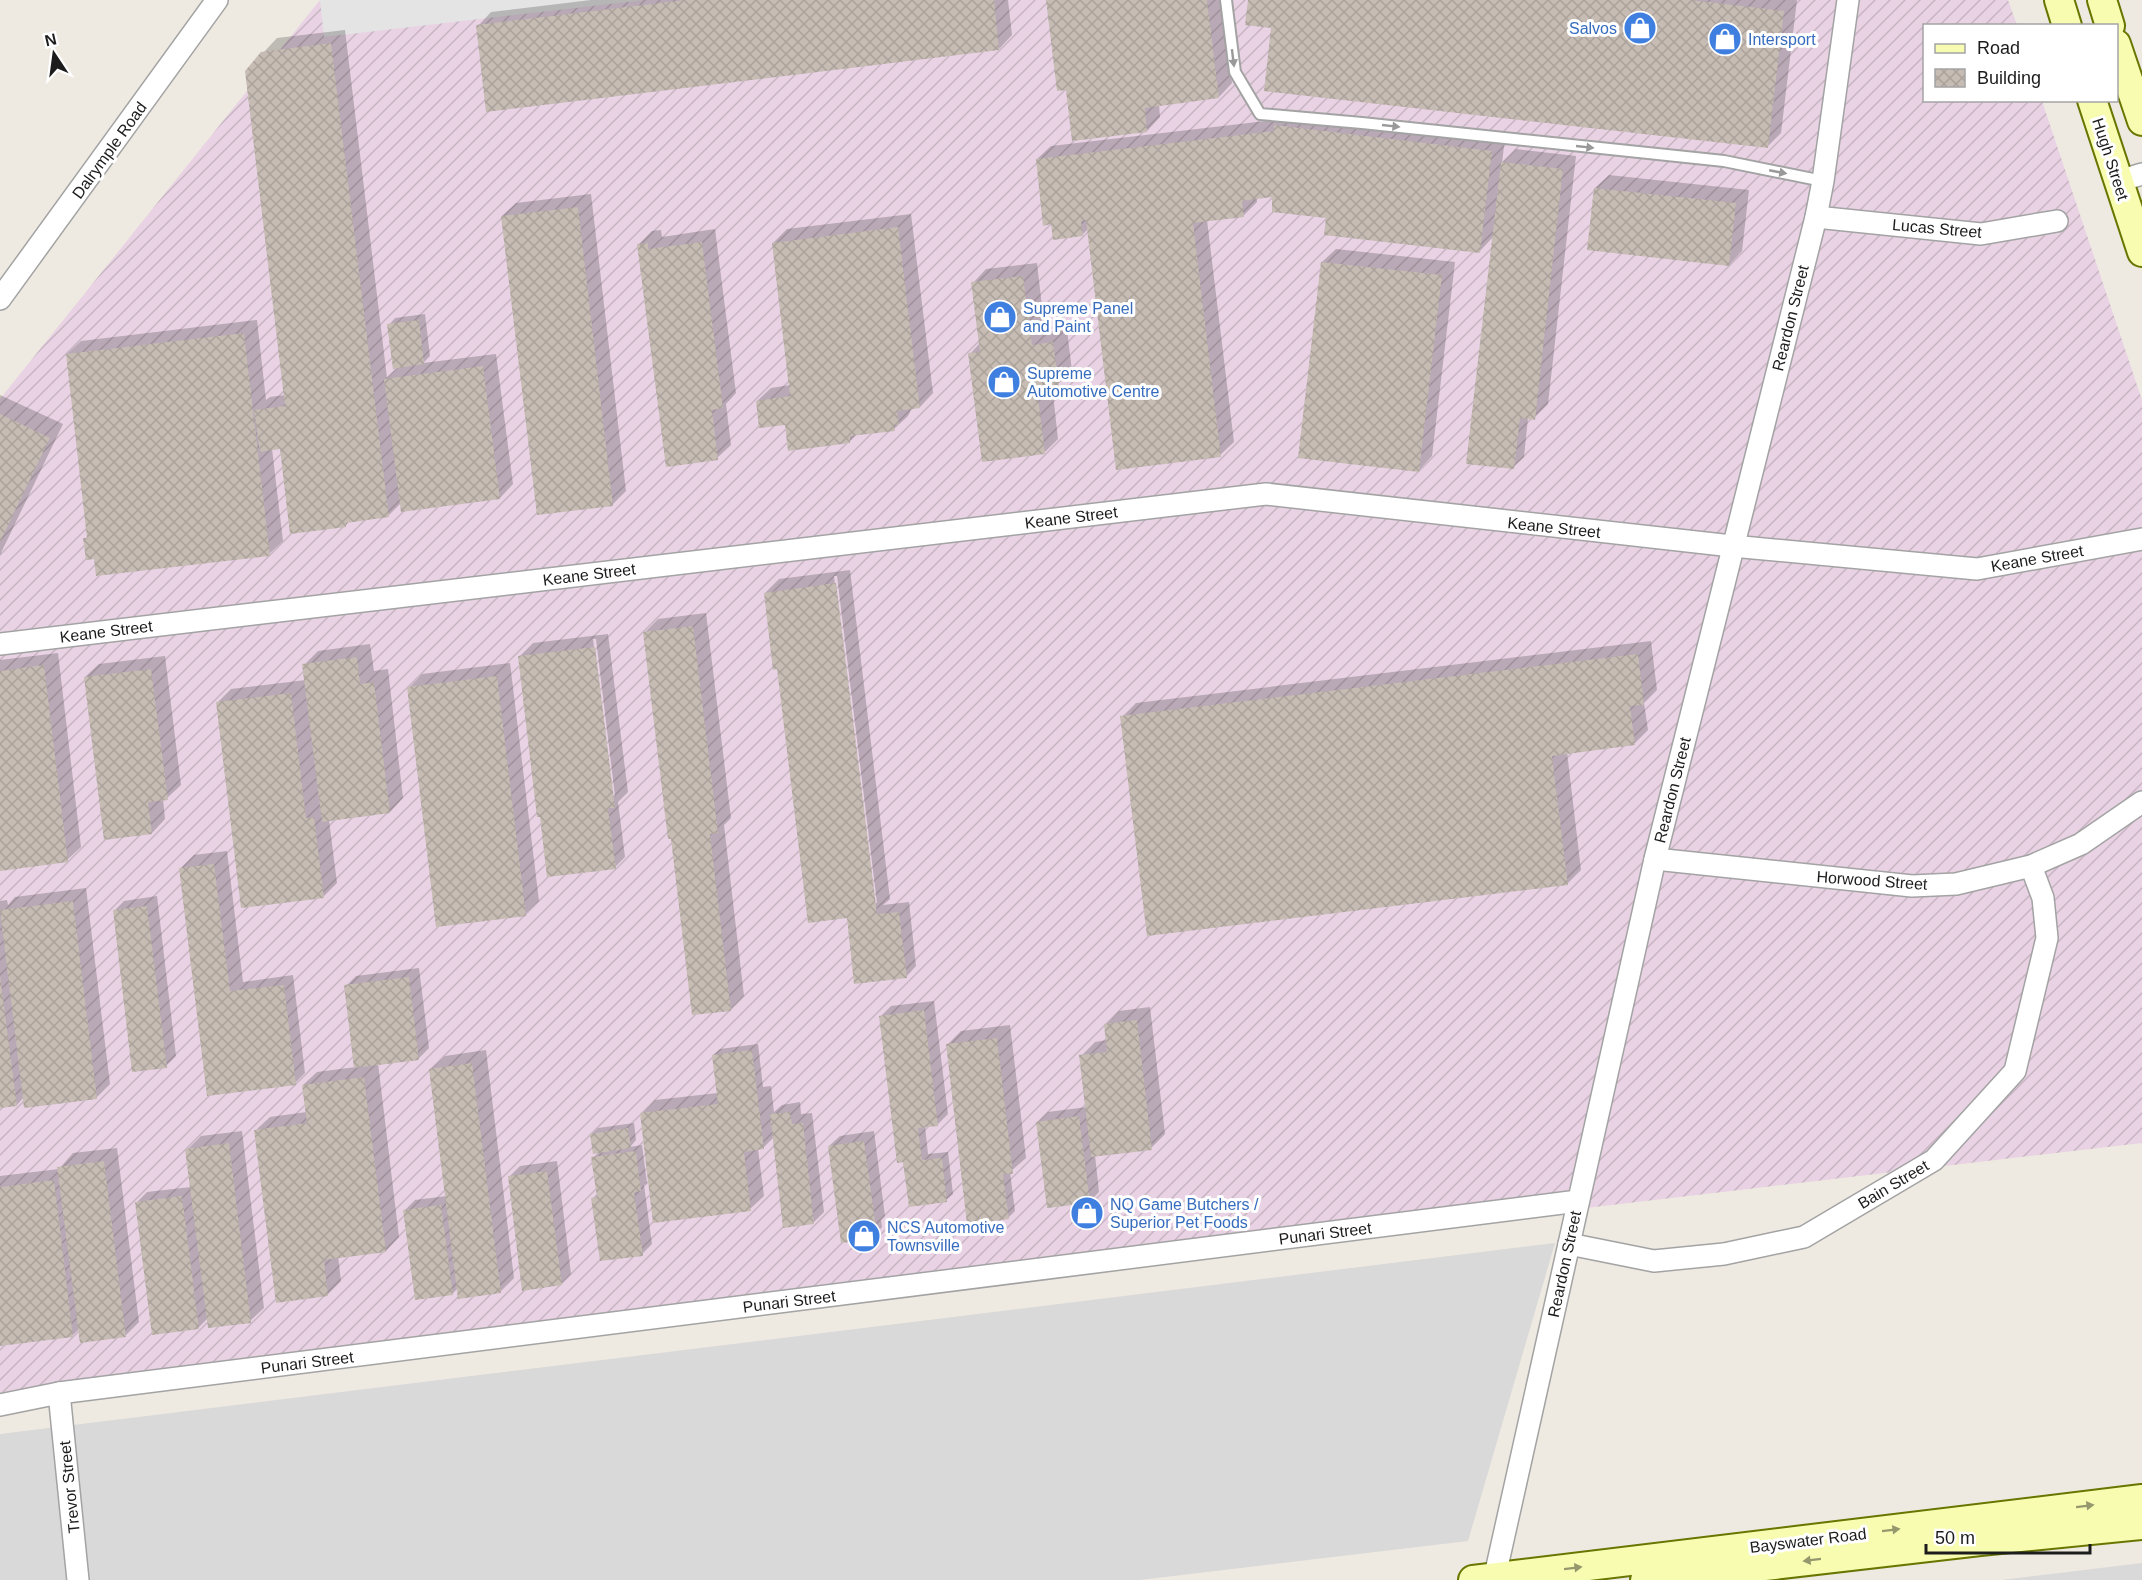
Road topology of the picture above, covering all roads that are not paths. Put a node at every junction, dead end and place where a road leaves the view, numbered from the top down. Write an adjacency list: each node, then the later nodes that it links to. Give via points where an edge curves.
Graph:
1 (217, 0): 16 (street, Dalrymple Road)
2 (1226, 0): 12 (lane, one-way to 12, via 1235,72 1260,114 1724,161)
3 (1848, 0): 12 (street, Reardon Street)
4 (2059, 0): 6 (main road)
5 (2102, 0): 7 (main road)
6 (2066, 24)
7 (2109, 24)
8 (2118, 50): 10 (main road)
9 (2093, 102): 11 (main road, Hugh Street)
10 (2142, 121)
11 (2130, 177): 15 (main road, Hugh Street)
12 (1823, 181): 13 (street, Reardon Street)
13 (1816, 217): 14 (street, Lucas Street, via 1981,234); 18 (street, Reardon Street)
14 (2057, 221)
15 (2142, 252)
16 (0, 299)
17 (2142, 539): 18 (street, Keane Street, via 1977,569)
18 (1732, 546): 19 (street, Keane Street, via 1266,494); 21 (street, Reardon Street)
19 (0, 644)
20 (2142, 802): 22 (street, Horwood Street, via 2081,844)
21 (1655, 859): 22 (street, Horwood Street, via 1912,886 1956,884); 23 (street, Reardon Street)
22 (2031, 866): 24 (street, Bain Street, via 2043,898 2048,938 2015,1071 1934,1160 1804,1238 1724,1254 1654,1261)
23 (1578, 1200): 24 (street, Reardon Street); 25 (street, Punari Street)
24 (1569, 1244): 29 (street, Reardon Street)
25 (59, 1393): 26 (street, Punari Street); 30 (street, Trevor Street)
26 (0, 1405)
27 (2142, 1499): 29 (main road, Bayswater Road, one-way to 27)
28 (2142, 1525): 31 (main road, Bayswater Road, one-way to 31)
29 (1487, 1579)
30 (78, 1580)
31 (1645, 1580)

